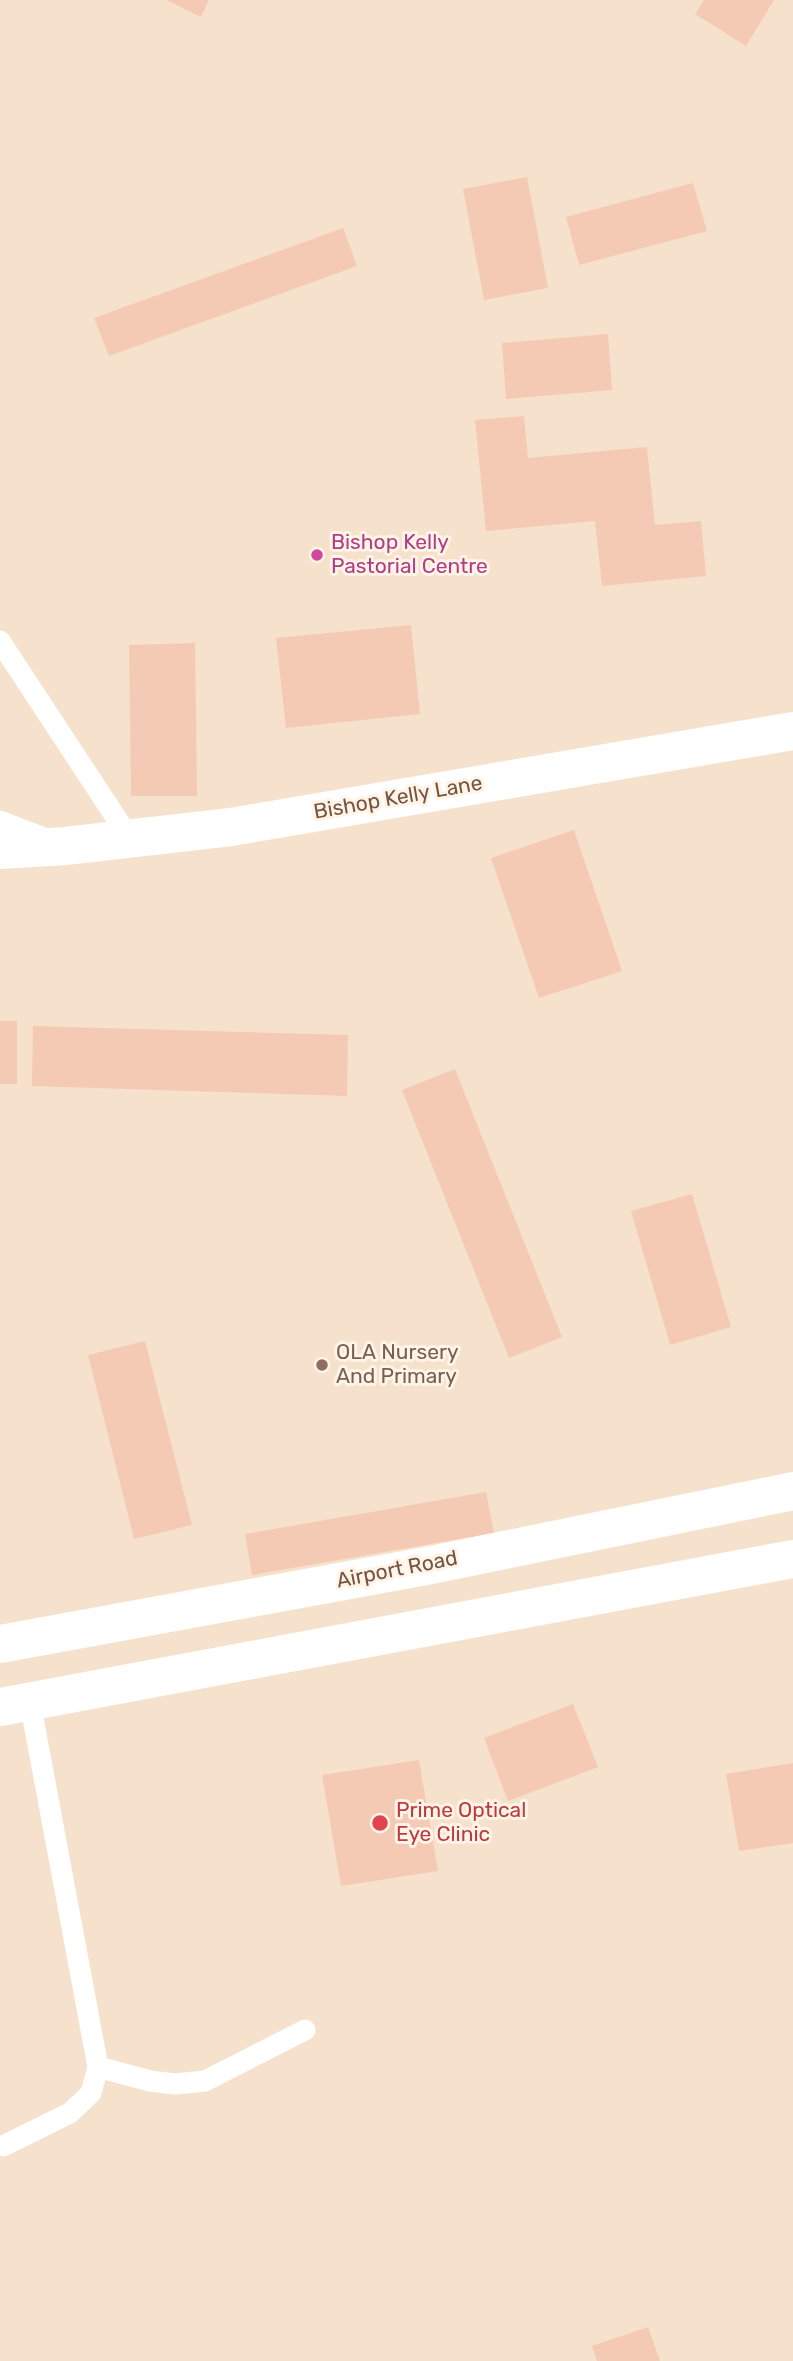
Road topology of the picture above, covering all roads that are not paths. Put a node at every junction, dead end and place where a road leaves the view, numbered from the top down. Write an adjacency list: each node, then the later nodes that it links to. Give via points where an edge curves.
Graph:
1 (0, 641): 4 (lane)
2 (793, 731): 4 (main road, Bishop Kelly Lane, via 231,827)
3 (0, 821): 5 (lane)
4 (130, 839): 5 (main road, Bishop Kelly Lane)
5 (65, 846): 6 (main road, Bishop Kelly Lane)
6 (0, 850)
7 (793, 1491): 9 (main road, Airport Road, via 426,1566)
8 (793, 1559): 10 (main road)
9 (0, 1644)
10 (15, 1704): 12 (lane)
11 (305, 2030): 12 (lane, via 205,2081 150,2081)
12 (98, 2067): 13 (lane, via 91,2093 70,2113)
13 (3, 2146)

